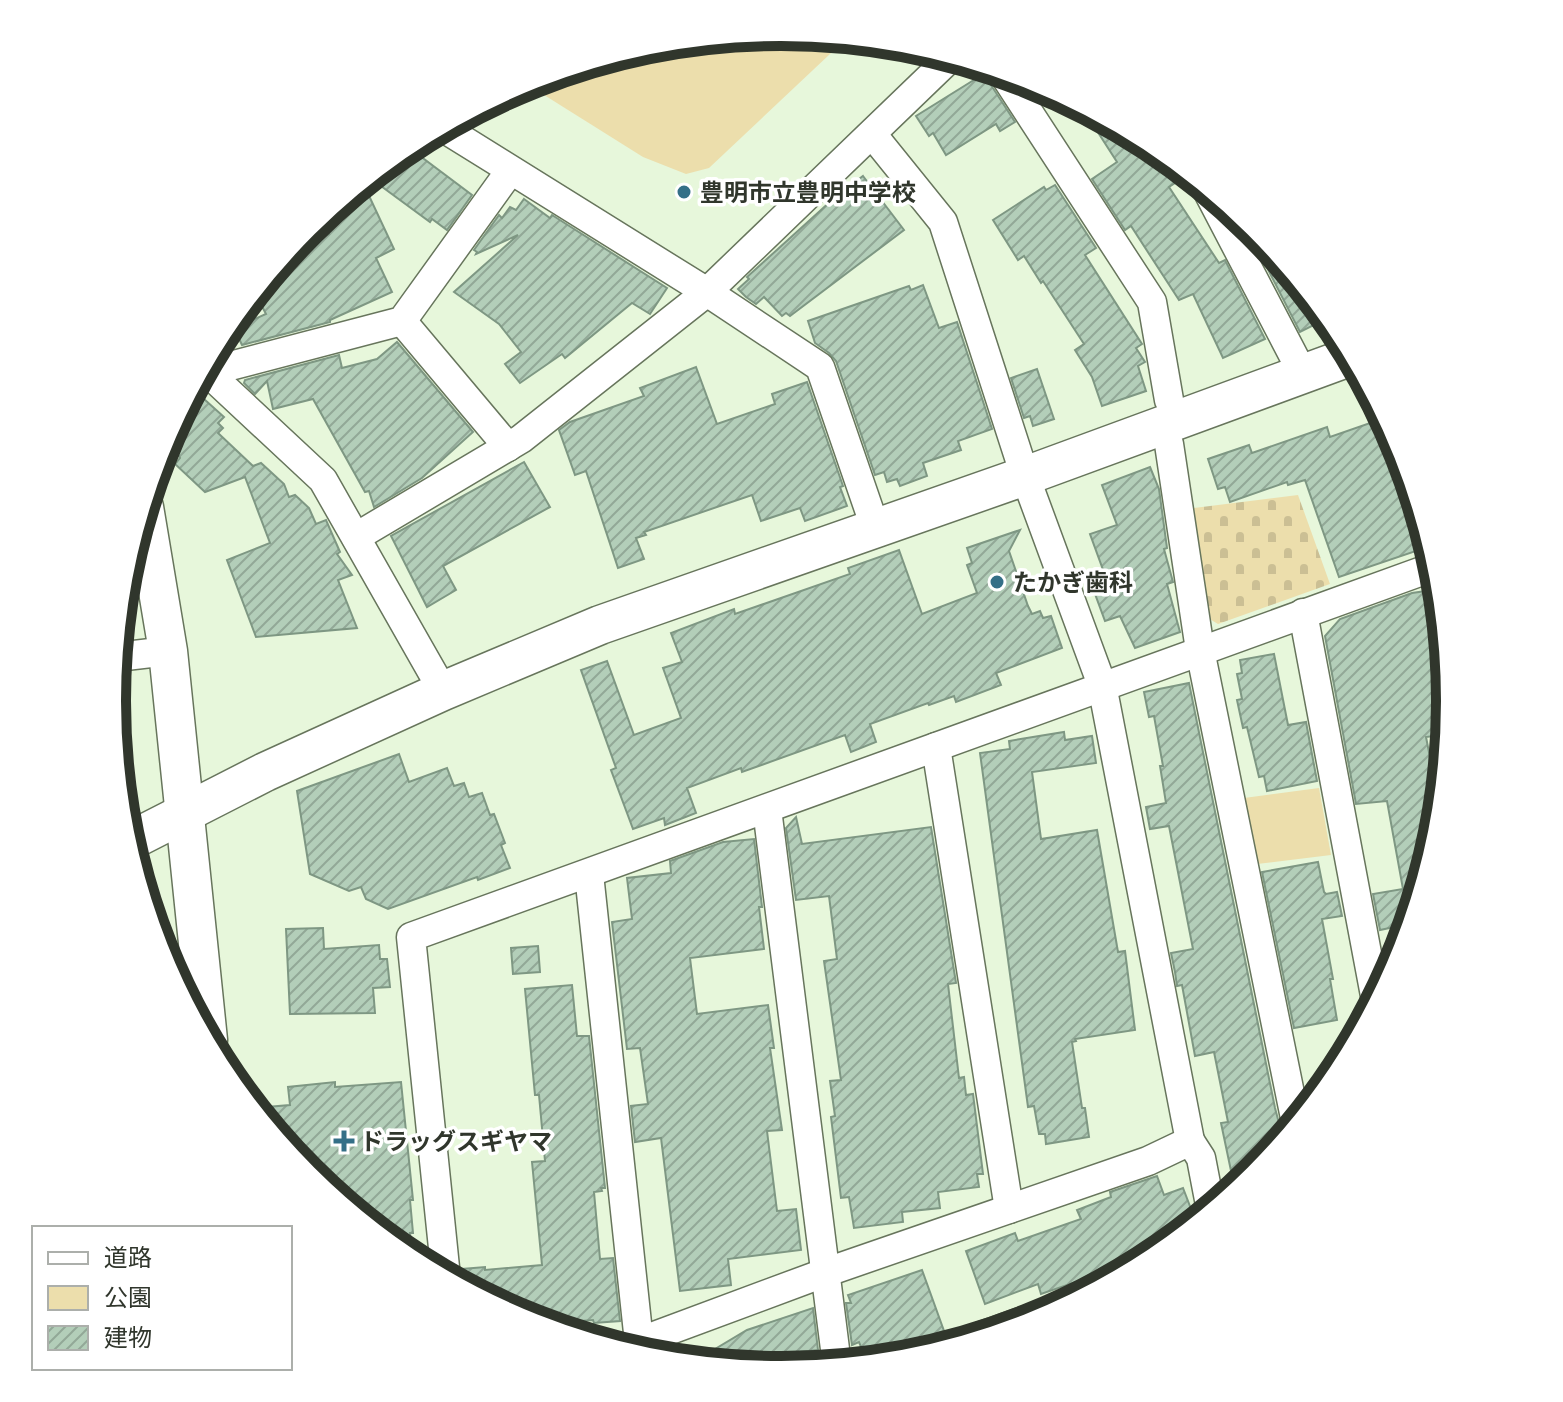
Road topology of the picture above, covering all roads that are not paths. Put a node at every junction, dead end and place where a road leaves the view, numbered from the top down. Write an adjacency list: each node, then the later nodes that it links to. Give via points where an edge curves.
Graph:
1 (942, 66): 4 (street)
2 (1013, 89): 13 (street, via 1152,302)
3 (453, 134): 5 (street)
4 (872, 134): 7 (street); 16 (street, via 943,222)
5 (510, 171): 7 (street); 8 (street)
6 (1220, 216): 11 (street)
7 (707, 292): 15 (street); 17 (street, via 820,367)
8 (402, 321): 10 (street); 15 (street)
9 (1340, 360): 11 (street)
10 (217, 368)
11 (1303, 374): 16 (street)
12 (212, 377): 19 (street, via 323,480)
13 (1169, 400)
14 (1169, 444): 22 (street)
15 (508, 447): 19 (street)
16 (1025, 476): 17 (street); 25 (street)
17 (875, 527): 26 (street, via 600,625)
18 (148, 533): 23 (street)
19 (356, 537): 26 (street)
20 (1423, 570): 21 (street)
21 (1303, 613): 22 (street); 32 (street)
22 (1200, 650): 25 (street); 34 (street)
23 (168, 651): 24 (street); 29 (street)
24 (128, 656)
25 (1102, 685): 27 (street); 35 (street)
26 (443, 691): 29 (street)
27 (936, 747): 28 (street); 37 (street)
28 (767, 809): 31 (street); 39 (street)
29 (185, 812): 30 (street); 33 (street)
30 (141, 835)
31 (589, 874): 38 (street, via 411,937); 40 (street)
32 (1373, 983)
33 (205, 1012)
34 (1293, 1109)
35 (1190, 1141): 36 (street, via 1201,1158); 37 (street)
36 (1208, 1197)
37 (1009, 1209): 39 (street)
38 (444, 1262)
39 (824, 1273): 41 (street); 42 (street)
40 (630, 1338)
41 (643, 1341)
42 (835, 1354)

